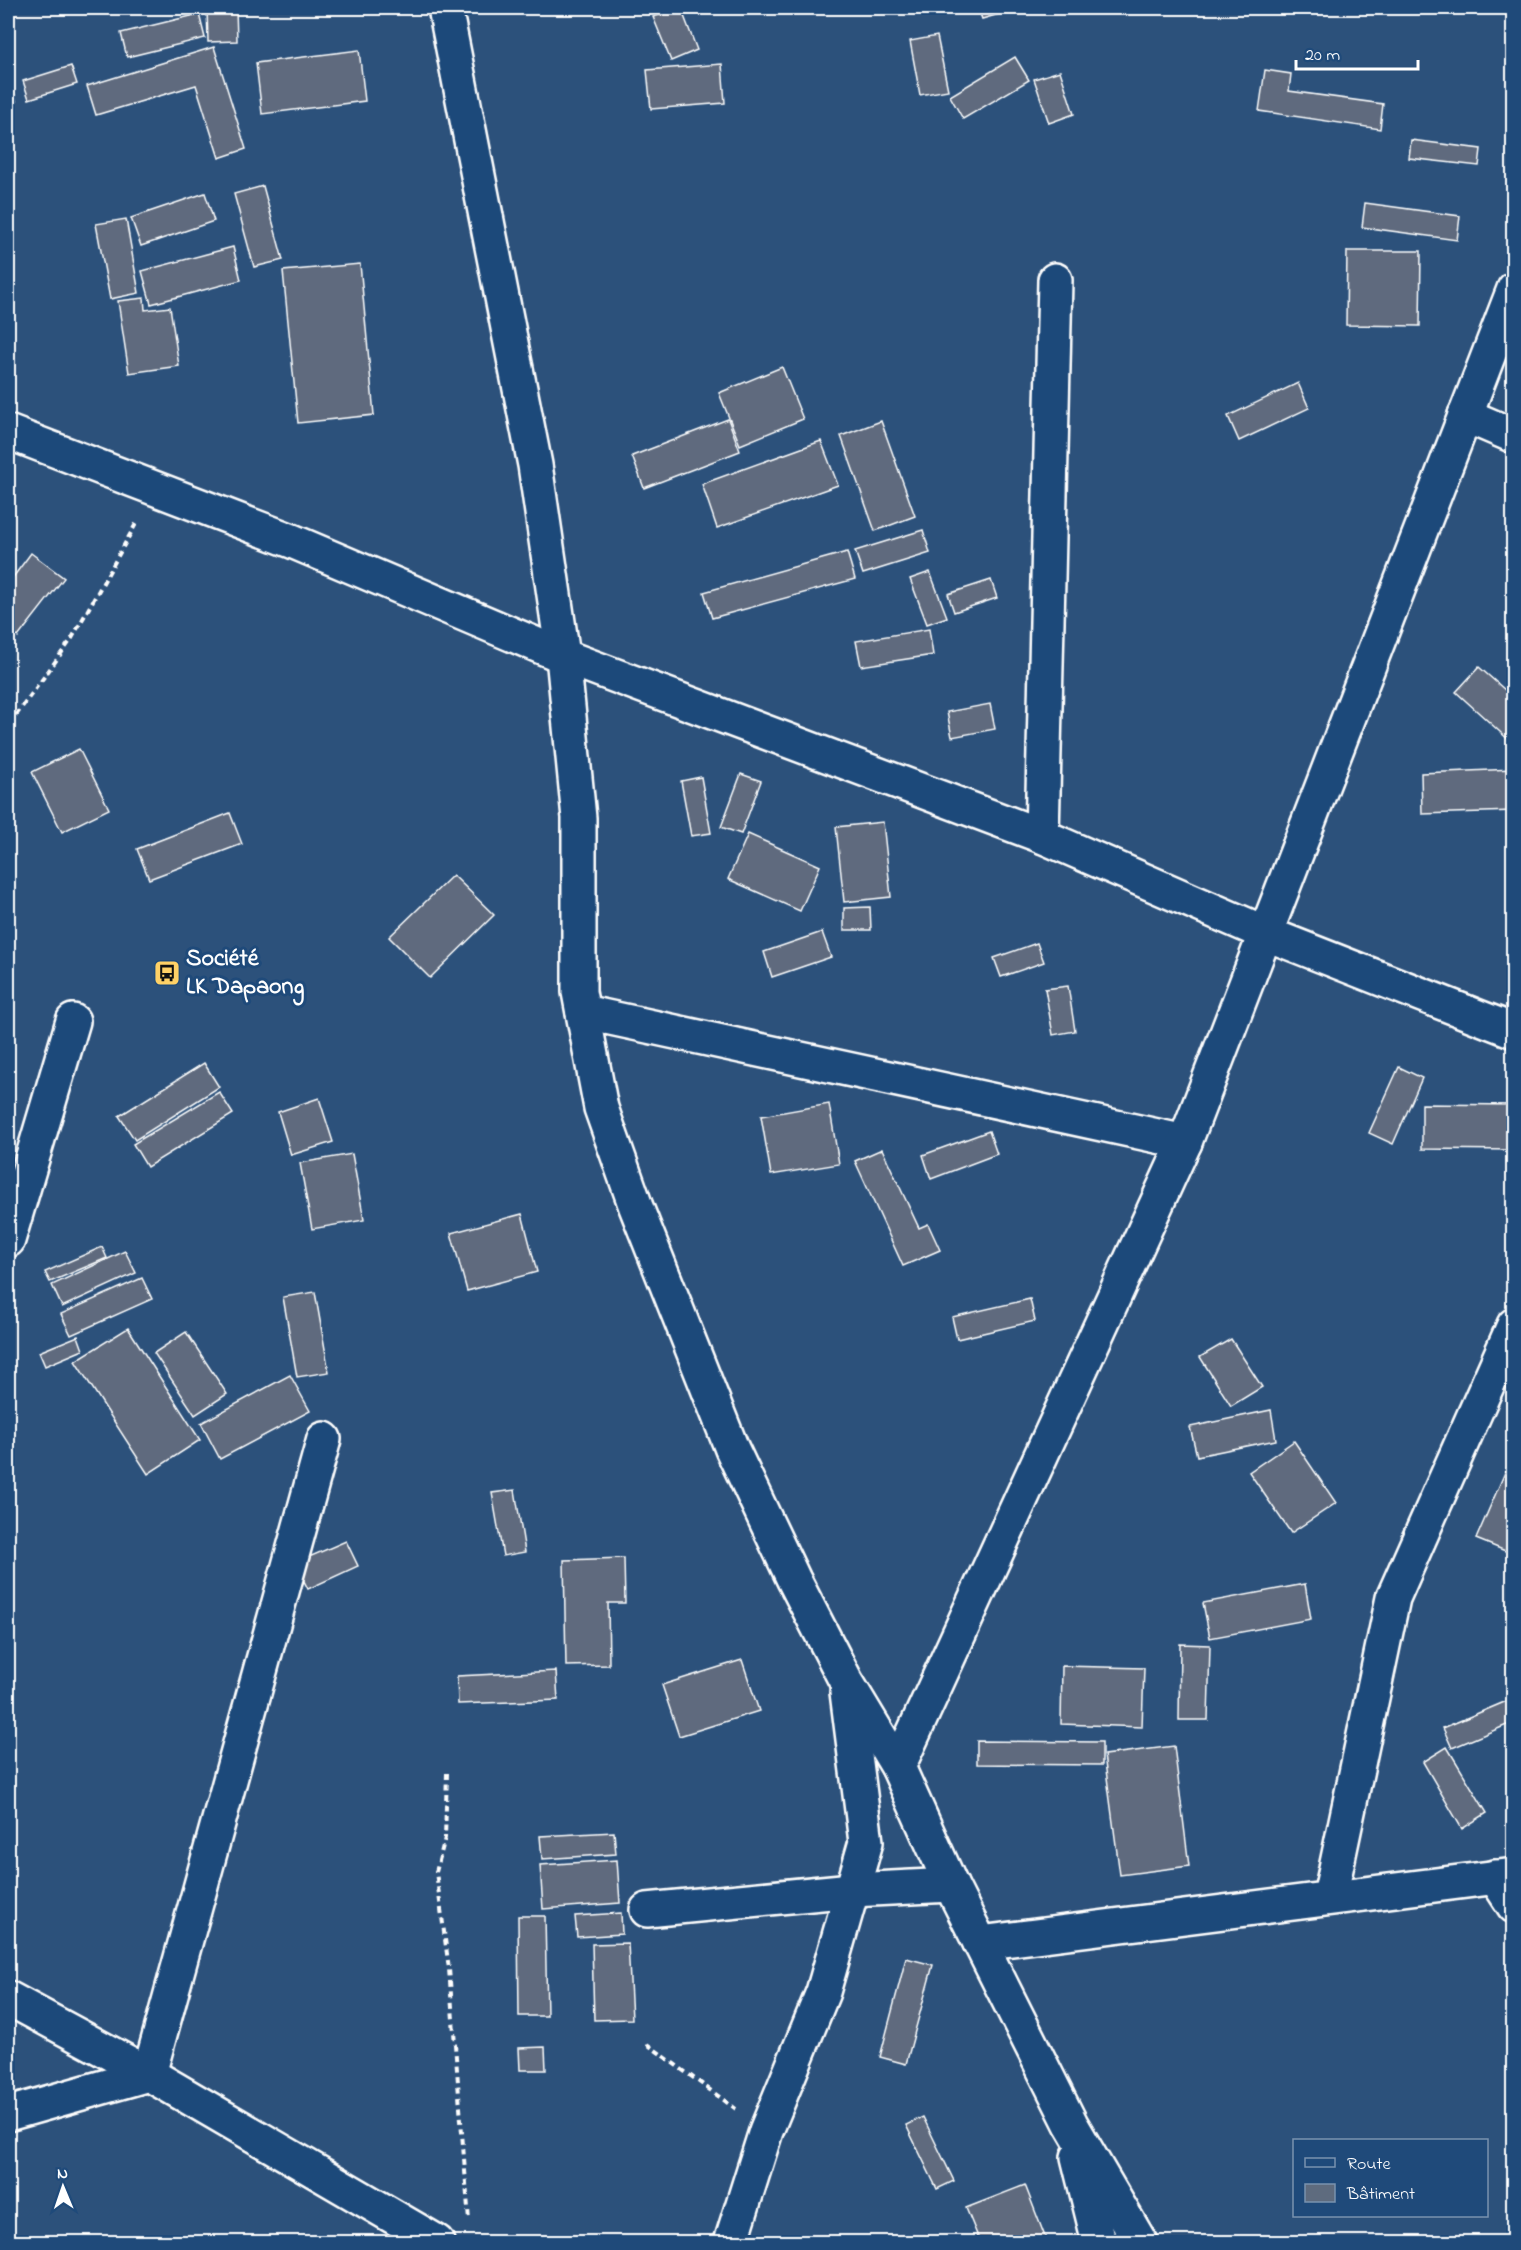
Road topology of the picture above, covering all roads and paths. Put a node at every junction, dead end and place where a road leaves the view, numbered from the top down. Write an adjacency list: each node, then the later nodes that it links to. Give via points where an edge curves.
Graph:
1 (445, 8): 8 (street, via 535,465)
2 (1055, 280): 10 (street)
3 (1514, 289): 4 (street)
4 (1465, 415): 6 (street); 11 (street)
5 (8, 432): 7 (street)
6 (1514, 436)
7 (155, 490): 8 (street, via 292,541); 9 (path, via 71,640)
8 (563, 656): 10 (street); 12 (street, via 579,818 579,992)
9 (8, 722)
10 (1042, 836): 11 (street)
11 (1267, 934): 14 (street); 15 (street)
12 (583, 1012): 15 (street); 19 (street, via 601,1108 640,1218 732,1449)
13 (73, 1021): 16 (street)
14 (1514, 1031)
15 (1185, 1142): 20 (street)
16 (8, 1240)
17 (1514, 1325): 25 (street, via 1394,1598)
18 (324, 1439): 31 (street)
19 (846, 1681): 20 (street); 24 (street, via 866,1842)
20 (898, 1767): 23 (street)
21 (447, 1773): 35 (path, via 446,1838 436,1872 449,1970)
22 (1504, 1876): 25 (street); 26 (street)
23 (951, 1885): 24 (street); 28 (street)
24 (852, 1890): 27 (street); 34 (street, via 823,1992)
25 (1330, 1897): 28 (street)
26 (1514, 1906)
27 (647, 1910)
28 (980, 1943): 33 (street)
29 (8, 1998): 31 (street)
30 (647, 2044): 34 (path)
31 (149, 2074): 32 (street); 36 (street)
32 (8, 2114)
33 (1071, 2124): 38 (street); 39 (street)
34 (766, 2131): 37 (street)
35 (469, 2226)
36 (437, 2242)
37 (731, 2242)
38 (1099, 2242)
39 (1140, 2242)

